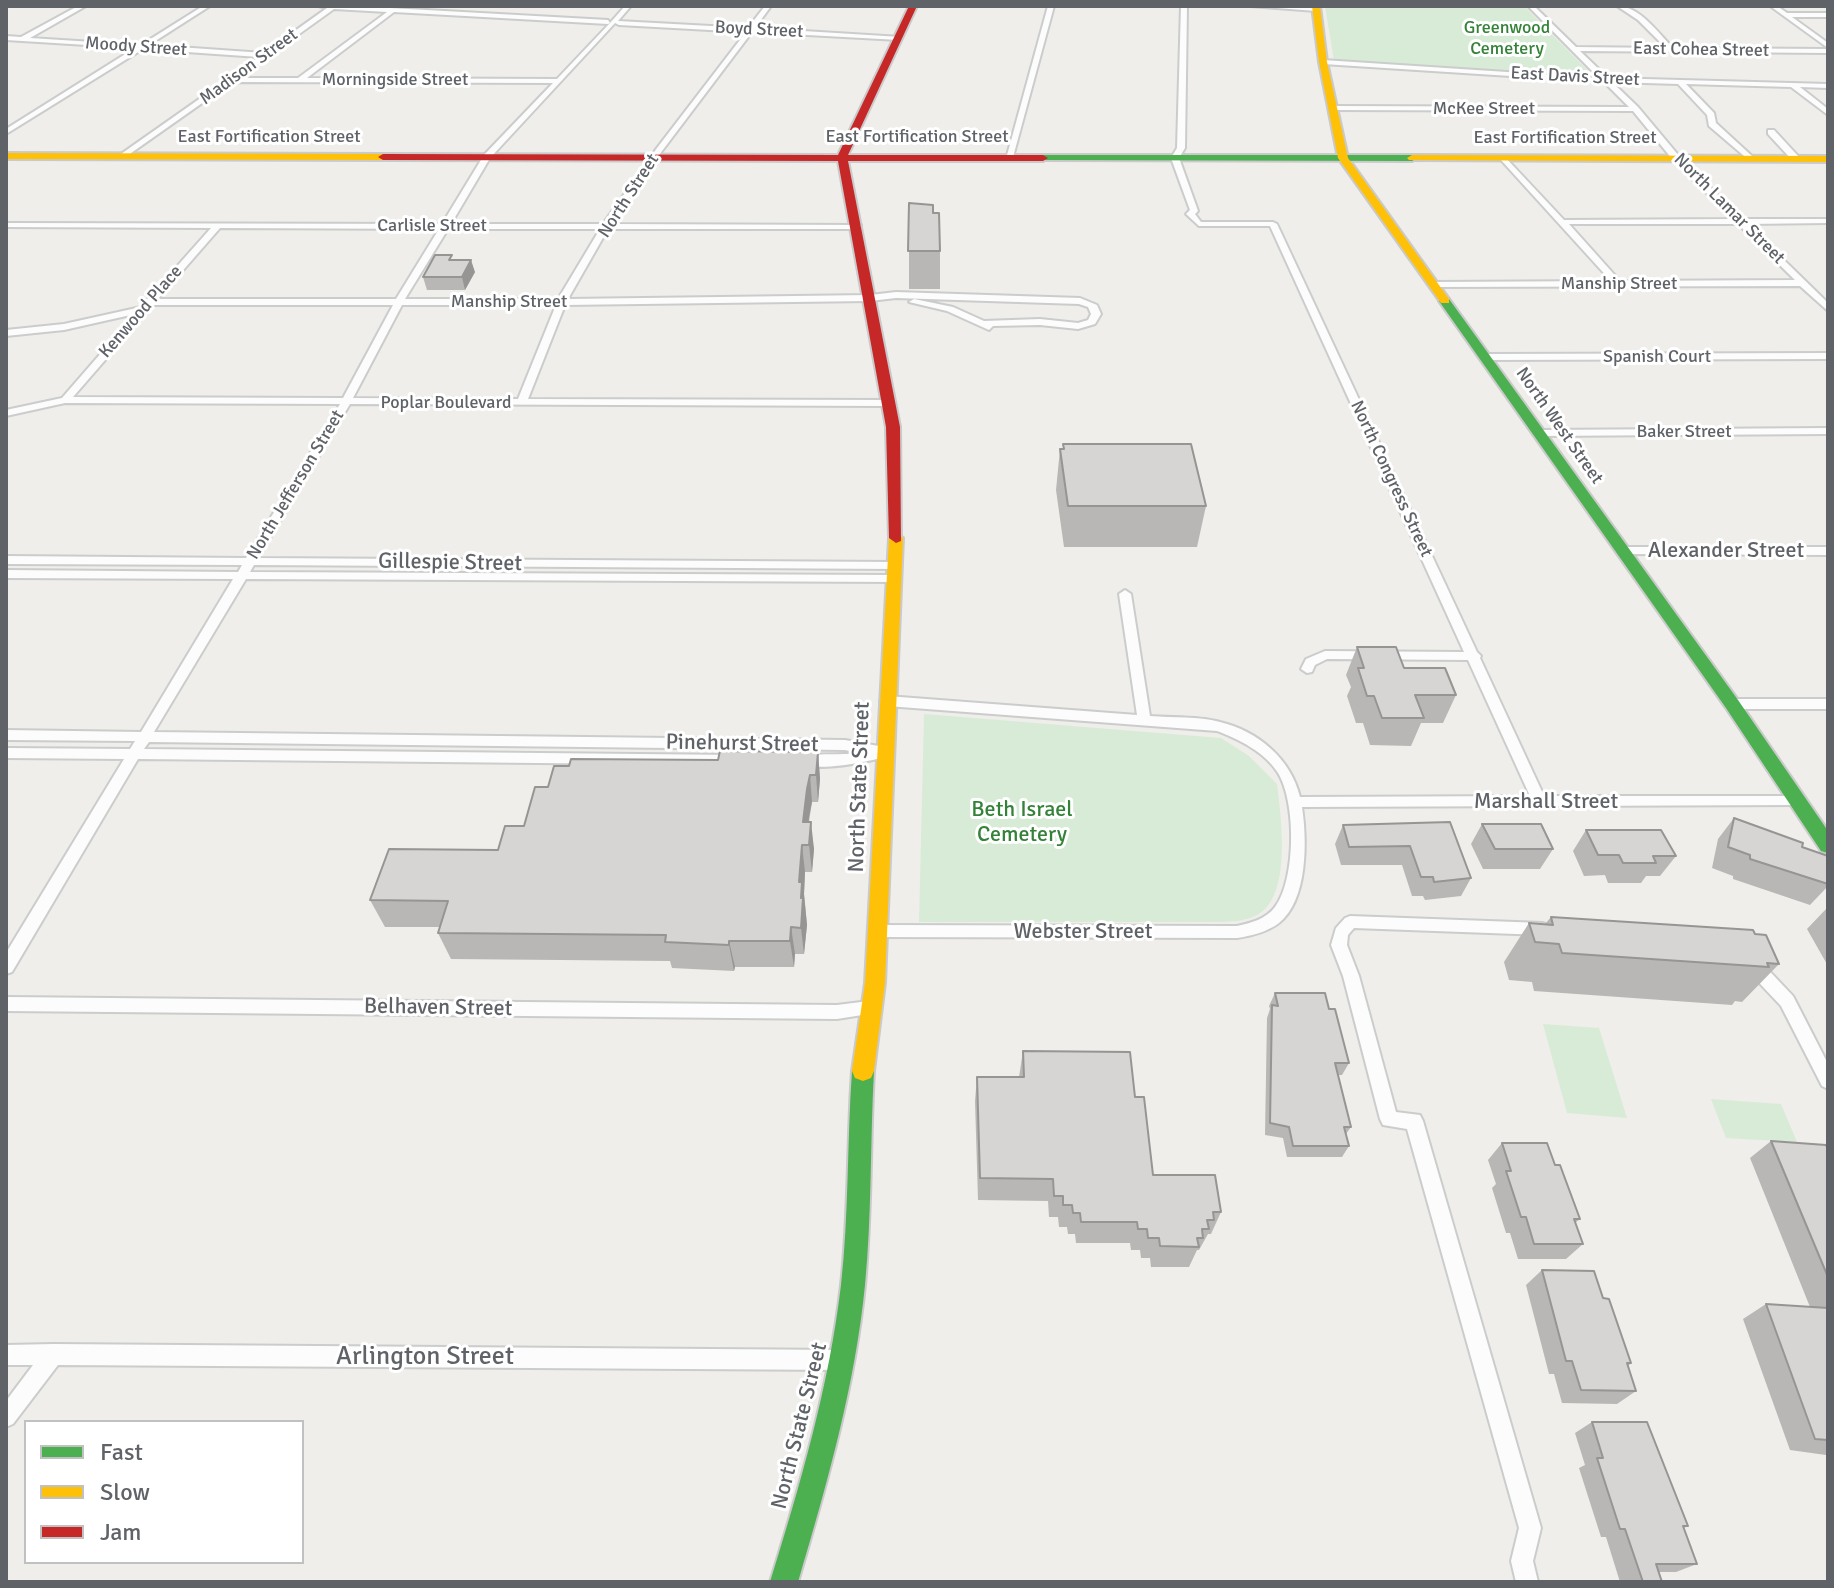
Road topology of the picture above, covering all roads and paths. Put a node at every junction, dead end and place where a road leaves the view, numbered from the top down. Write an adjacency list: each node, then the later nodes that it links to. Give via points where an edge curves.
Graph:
1 (83, 6): 22 (street)
2 (207, 6): 24 (street)
3 (321, 6): 4 (street, Boyd Street)
4 (334, 6): 15 (street, Boyd Street); 28 (street, Madison Street)
5 (628, 6): 18 (street, North Jefferson Street)
6 (768, 6): 19 (street, North Street)
7 (913, 6): 21 (street)
8 (1051, 6): 47 (street)
9 (1184, 6): 48 (street, North Congress Street, via 1181,148)
10 (1253, 6): 14 (street)
11 (1531, 6): 26 (street, North Lamar Street)
12 (1620, 6): 27 (street, via 1641,18)
13 (1773, 6): 16 (street)
14 (1316, 8): 29 (street, North West Street)
15 (393, 10): 18 (street, Boyd Street); 31 (street)
16 (1786, 15): 17 (street); 25 (street)
17 (1828, 15)
18 (614, 23): 19 (street, Boyd Street); 33 (street, North Jefferson Street)
19 (750, 30): 21 (street, Boyd Street); 45 (street, North Street)
20 (6, 38): 22 (street, Moody Street)
21 (899, 38): 46 (street)
22 (22, 39): 23 (street); 24 (street, Moody Street)
23 (6, 48)
24 (140, 48): 28 (street, Moody Street); 40 (street)
25 (1828, 48): 27 (street, East Cohea Street)
26 (1574, 49): 27 (street, East Cohea Street); 32 (street, North Lamar Street)
27 (1671, 49)
28 (266, 55): 30 (street, Madison Street)
29 (1323, 62): 32 (street, East Davis Street); 37 (street, North West Street)
30 (232, 80): 31 (street, Morningside Street); 43 (street, Madison Street)
31 (300, 80): 33 (street, Morningside Street)
32 (1606, 80): 34 (street, East Davis Street); 38 (street, North Lamar Street)
33 (558, 81): 44 (street, North Jefferson Street)
34 (1679, 81): 35 (street, East Davis Street); 52 (street, via 1711,115 1712,124)
35 (1793, 85): 36 (street, East Davis Street); 39 (street)
36 (1828, 86)
37 (1333, 108): 38 (street, McKee Street); 49 (street, North West Street)
38 (1635, 109): 51 (street, North Lamar Street)
39 (1828, 113)
40 (6, 132)
41 (1771, 132): 53 (street)
42 (6, 156): 43 (street, East Fortification Street)
43 (124, 156): 44 (street, East Fortification Street)
44 (487, 157): 45 (street, East Fortification Street); 60 (street, North Jefferson Street)
45 (654, 157): 46 (street, East Fortification Street); 61 (street, North Street)
46 (842, 157): 47 (street, East Fortification Street); 62 (street, North State Street)
47 (1009, 157): 48 (street, East Fortification Street)
48 (1175, 158): 49 (street, East Fortification Street); 89 (street, North Congress Street, via 1194,211 1191,218 1199,224 1273,224)
49 (1343, 158): 50 (street, East Fortification Street); 65 (street, North West Street)
50 (1504, 158): 51 (street, East Fortification Street); 57 (street)
51 (1676, 158): 52 (street, East Fortification Street); 55 (street, North Lamar Street)
52 (1750, 159): 53 (street, East Fortification Street)
53 (1796, 159): 54 (street, East Fortification Street)
54 (1828, 159)
55 (1741, 221): 56 (street); 57 (street); 63 (street, North Lamar Street)
56 (1828, 221)
57 (1561, 222): 64 (street)
58 (6, 225): 59 (street, Carlisle Street)
59 (217, 226): 60 (street, Carlisle Street); 69 (street, Kenwood Place)
60 (444, 226): 61 (street, Carlisle Street); 67 (street, North Jefferson Street)
61 (608, 227): 62 (street, Carlisle Street); 68 (street, North Street)
62 (858, 227): 66 (street, North State Street)
63 (1804, 283): 64 (street, Manship Street); 70 (street, North Lamar Street)
64 (1618, 284): 65 (street, Manship Street)
65 (1434, 285): 73 (street, North West Street)
66 (870, 298): 66 (street, Manship Street, via 950,309 987,326 1078,326 1096,314 1092,305 1074,301 955,295); 68 (street, Manship Street); 77 (street, North State Street)
67 (399, 302): 68 (street, Manship Street); 69 (street, Manship Street); 75 (street, North Jefferson Street)
68 (562, 302): 76 (street, North Street)
69 (144, 306): 71 (street, Manship Street, via 64,327); 74 (street, Kenwood Place)
70 (1828, 308)
71 (6, 333)
72 (1828, 356): 73 (street, Spanish Court)
73 (1486, 357): 80 (street, North West Street)
74 (65, 400): 75 (street, Poplar Boulevard); 78 (street, Poplar Boulevard)
75 (346, 402): 76 (street, Poplar Boulevard); 84 (street, North Jefferson Street)
76 (521, 403): 77 (street, Poplar Boulevard)
77 (888, 403): 85 (street, North State Street, via 895,459)
78 (6, 413)
79 (1828, 431): 80 (street, Baker Street)
80 (1540, 433): 81 (street, North West Street)
81 (1624, 551): 82 (street, Alexander Street); 92 (street, North West Street)
82 (1828, 551)
83 (6, 560): 84 (street, Gillespie Street)
84 (249, 561): 85 (street, Gillespie Street); 87 (street, North Jefferson Street)
85 (894, 573): 87 (street, Gillespie Street); 91 (street, North State Street)
86 (6, 574): 87 (street, Gillespie Street)
87 (241, 575): 96 (street, North Jefferson Street)
88 (1125, 594): 94 (street)
89 (1475, 656): 90 (street, via 1325,655); 108 (street, North Congress Street)
90 (1307, 669)
91 (887, 701): 94 (street); 99 (street, North State Street)
92 (1732, 704): 93 (street); 106 (street, North West Street)
93 (1828, 704)
94 (1144, 720): 107 (street, via 1218,726 1238,734 1285,773)
95 (6, 735): 96 (street, Pinehurst Street)
96 (146, 736): 97 (street, Pinehurst Street); 101 (street, North Jefferson Street)
97 (272, 738): 98 (street, Pinehurst Street); 102 (street)
98 (411, 740): 99 (street, Pinehurst Street, via 845,745); 103 (street)
99 (885, 752): 105 (street, Pinehurst Street, via 845,761); 111 (street, North State Street)
100 (6, 753): 101 (street, Pinehurst Street)
101 (135, 754): 102 (street, Pinehurst Street); 113 (street, North Jefferson Street)
102 (264, 756): 103 (street, Pinehurst Street)
103 (404, 757): 104 (street, Pinehurst Street)
104 (754, 760)
105 (781, 760)
106 (1797, 801): 108 (street, Marshall Street); 109 (street, North West Street)
107 (1295, 802): 108 (street, Marshall Street); 111 (street, Webster Street, via 1293,877 1282,910 1258,928)
108 (1540, 802)
109 (1828, 846)
110 (1560, 930): 122 (street, via 1350,922 1339,945 1389,1119 1414,1121 1530,1528 1522,1561)
111 (878, 931): 115 (street, North State Street)
112 (1737, 954): 116 (street, via 1787,1001)
113 (6, 967)
114 (6, 1004): 115 (street, Belhaven Street, via 837,1012)
115 (869, 1008): 119 (street, North State Street, via 854,1274)
116 (1828, 1081)
117 (54, 1354): 118 (street, Arlington Street); 119 (street, Arlington Street); 120 (street)
118 (6, 1355)
119 (843, 1360): 121 (street, North State Street)
120 (6, 1417)
121 (784, 1582)
122 (1527, 1582)

